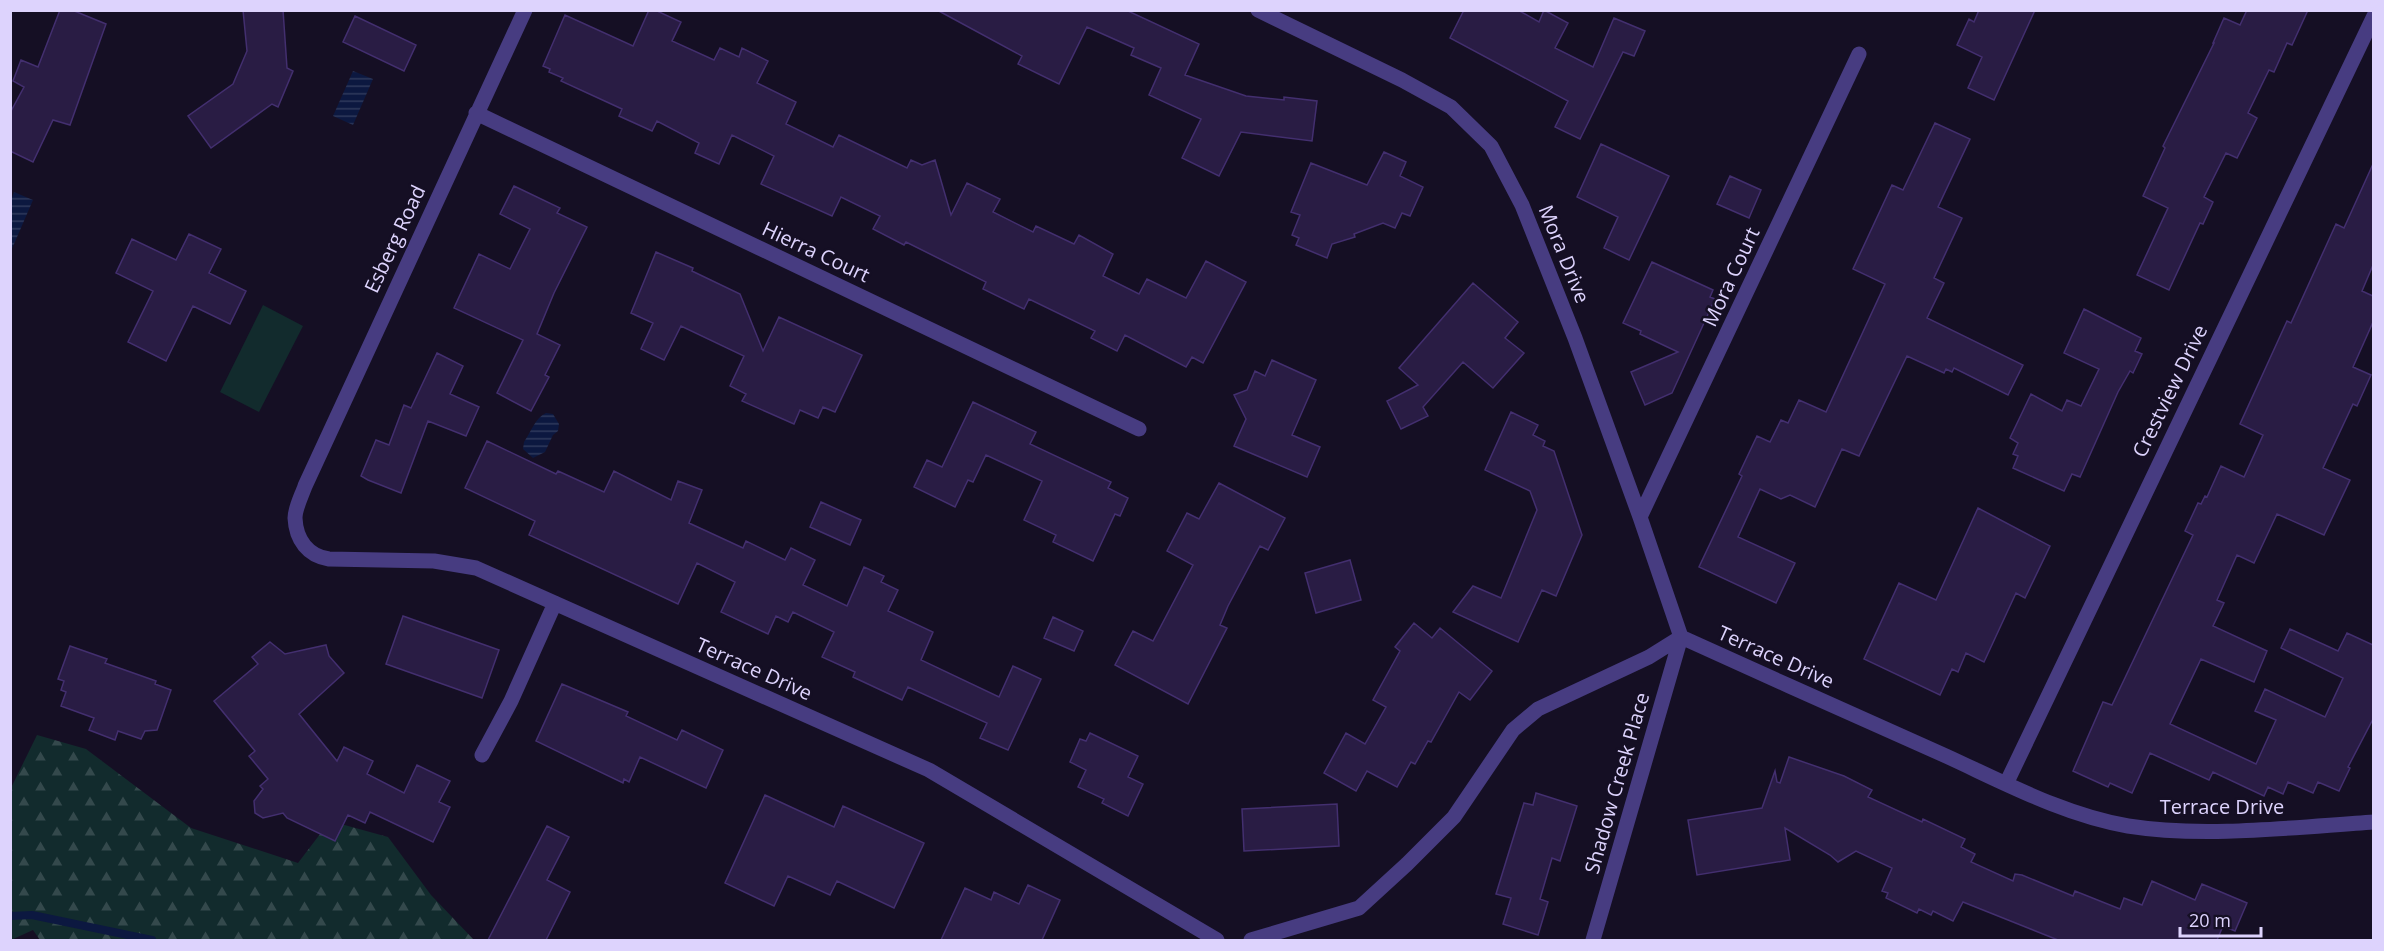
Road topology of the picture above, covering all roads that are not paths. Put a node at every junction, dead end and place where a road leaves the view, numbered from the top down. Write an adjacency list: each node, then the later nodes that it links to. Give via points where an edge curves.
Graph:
1 (525, 10): 5 (street, Esberg Road)
2 (1258, 10): 8 (street, Mora Drive, via 1451,107 1491,146 1522,205 1547,267)
3 (2373, 16): 12 (street, Crestview Drive)
4 (1859, 54): 8 (street, Mora Court)
5 (476, 114): 6 (street, Hierra Court); 7 (street, Esberg Road)
6 (1139, 429)
7 (305, 486): 9 (street, Terrace Drive, via 295,516 305,548 316,557 434,561 476,568)
8 (1640, 517): 10 (street, Mora Drive)
9 (555, 603): 11 (street); 14 (street, Terrace Drive, via 929,770)
10 (1681, 637): 12 (street, Terrace Drive); 15 (street, via 1649,657 1538,709 1513,730 1454,817 1359,908); 16 (street, Shadow Creek Place)
11 (482, 755)
12 (2006, 784): 13 (street, Terrace Drive, via 2056,806 2147,828 2269,829)
13 (2373, 822)
14 (1217, 940)
15 (1251, 940)
16 (1593, 940)

